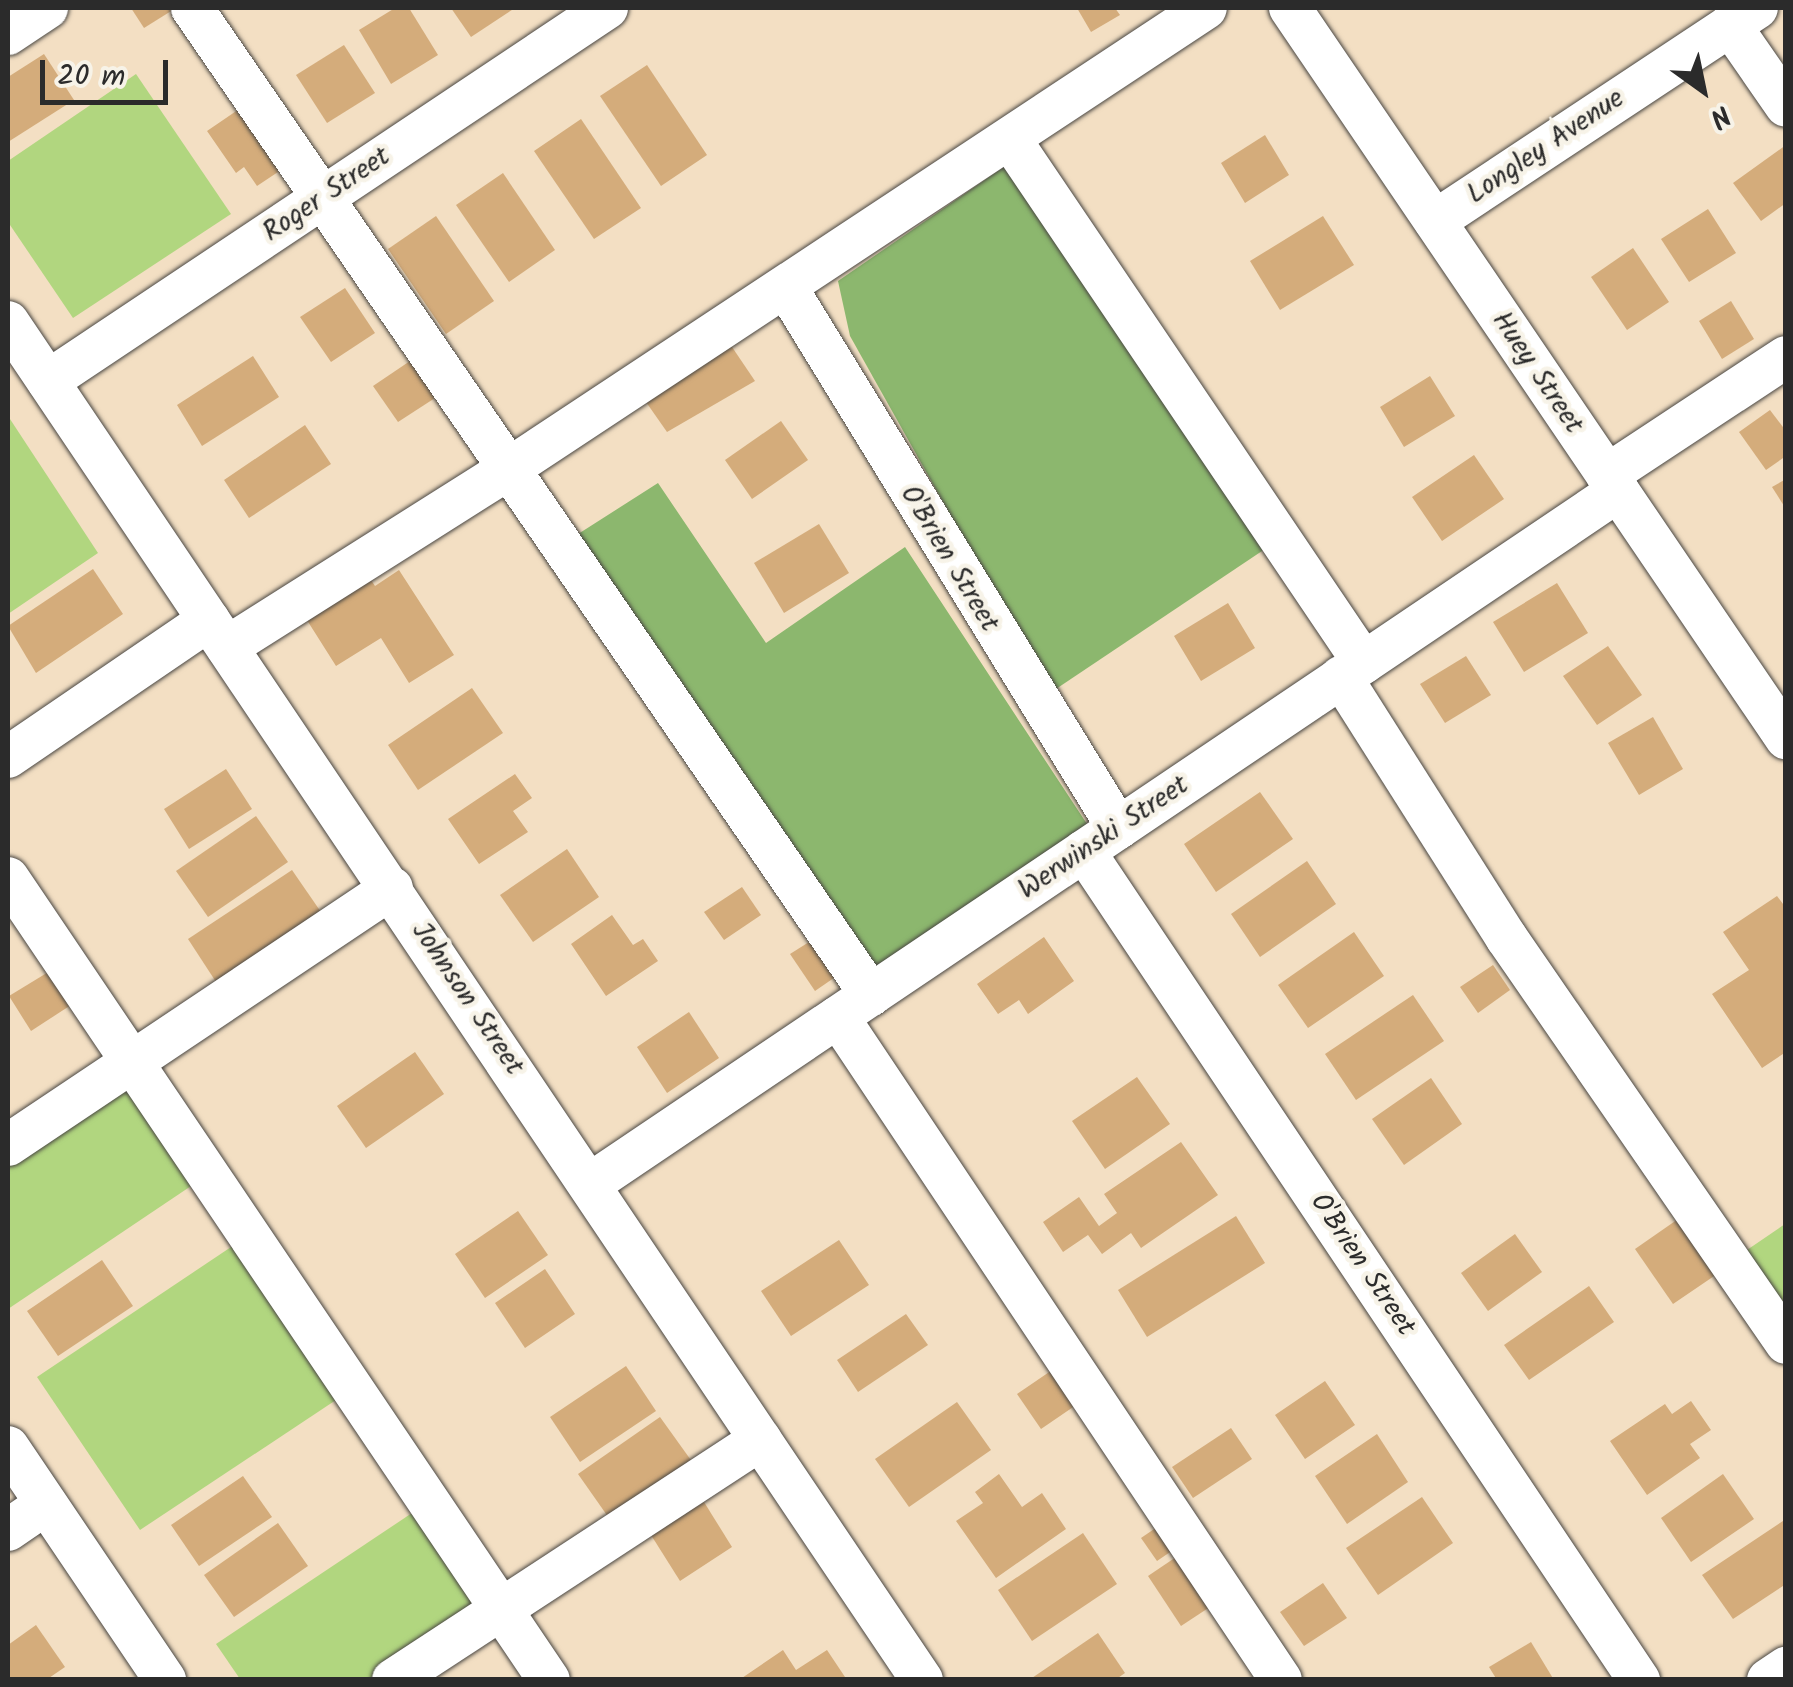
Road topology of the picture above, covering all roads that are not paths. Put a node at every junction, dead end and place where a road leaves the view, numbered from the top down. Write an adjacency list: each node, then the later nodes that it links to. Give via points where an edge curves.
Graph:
1 (47, 8): 7 (street)
2 (192, 8): 10 (street)
3 (607, 8): 10 (street, Roger Street)
4 (1206, 8): 9 (street)
5 (1290, 8): 11 (street, Huey Street)
6 (1744, 16): 8 (street); 11 (street, Longley Avenue)
7 (8, 34)
8 (1786, 106)
9 (1010, 139): 12 (street); 19 (street)
10 (322, 198): 15 (street, Roger Street); 16 (street)
11 (1435, 221): 17 (street, Huey Street)
12 (786, 286): 16 (street); 22 (street, O'Brien Street)
13 (8, 322): 15 (street, Johnson Street)
14 (1786, 357): 17 (street, Werwinski Street)
15 (48, 382): 18 (street, Johnson Street)
16 (510, 468): 18 (street); 26 (street)
17 (1612, 483): 19 (street, Werwinski Street); 20 (street, Huey Street)
18 (218, 634): 21 (street); 25 (street, Johnson Street)
19 (1353, 670): 22 (street, Werwinski Street); 30 (street, via 1506,937)
20 (1786, 738)
21 (8, 757)
22 (1118, 828): 23 (street, Werwinski Street)
23 (1084, 852): 26 (street, Werwinski Street); 42 (street, O'Brien Street)
24 (8, 878): 27 (street)
25 (392, 888): 27 (street); 29 (street, Johnson Street)
26 (855, 1006): 29 (street, Werwinski Street); 41 (street)
27 (133, 1062): 28 (street); 35 (street)
28 (8, 1145)
29 (590, 1184): 31 (street, Johnson Street)
30 (1786, 1342)
31 (760, 1440): 35 (street); 40 (street, Johnson Street)
32 (8, 1447): 33 (street)
33 (46, 1504): 34 (street); 37 (street)
34 (8, 1530)
35 (501, 1610): 38 (street); 39 (street)
36 (1786, 1668): 43 (street)
37 (165, 1680)
38 (393, 1680)
39 (549, 1680)
40 (922, 1680)
41 (1281, 1680)
42 (1639, 1680)
43 (1768, 1680)

